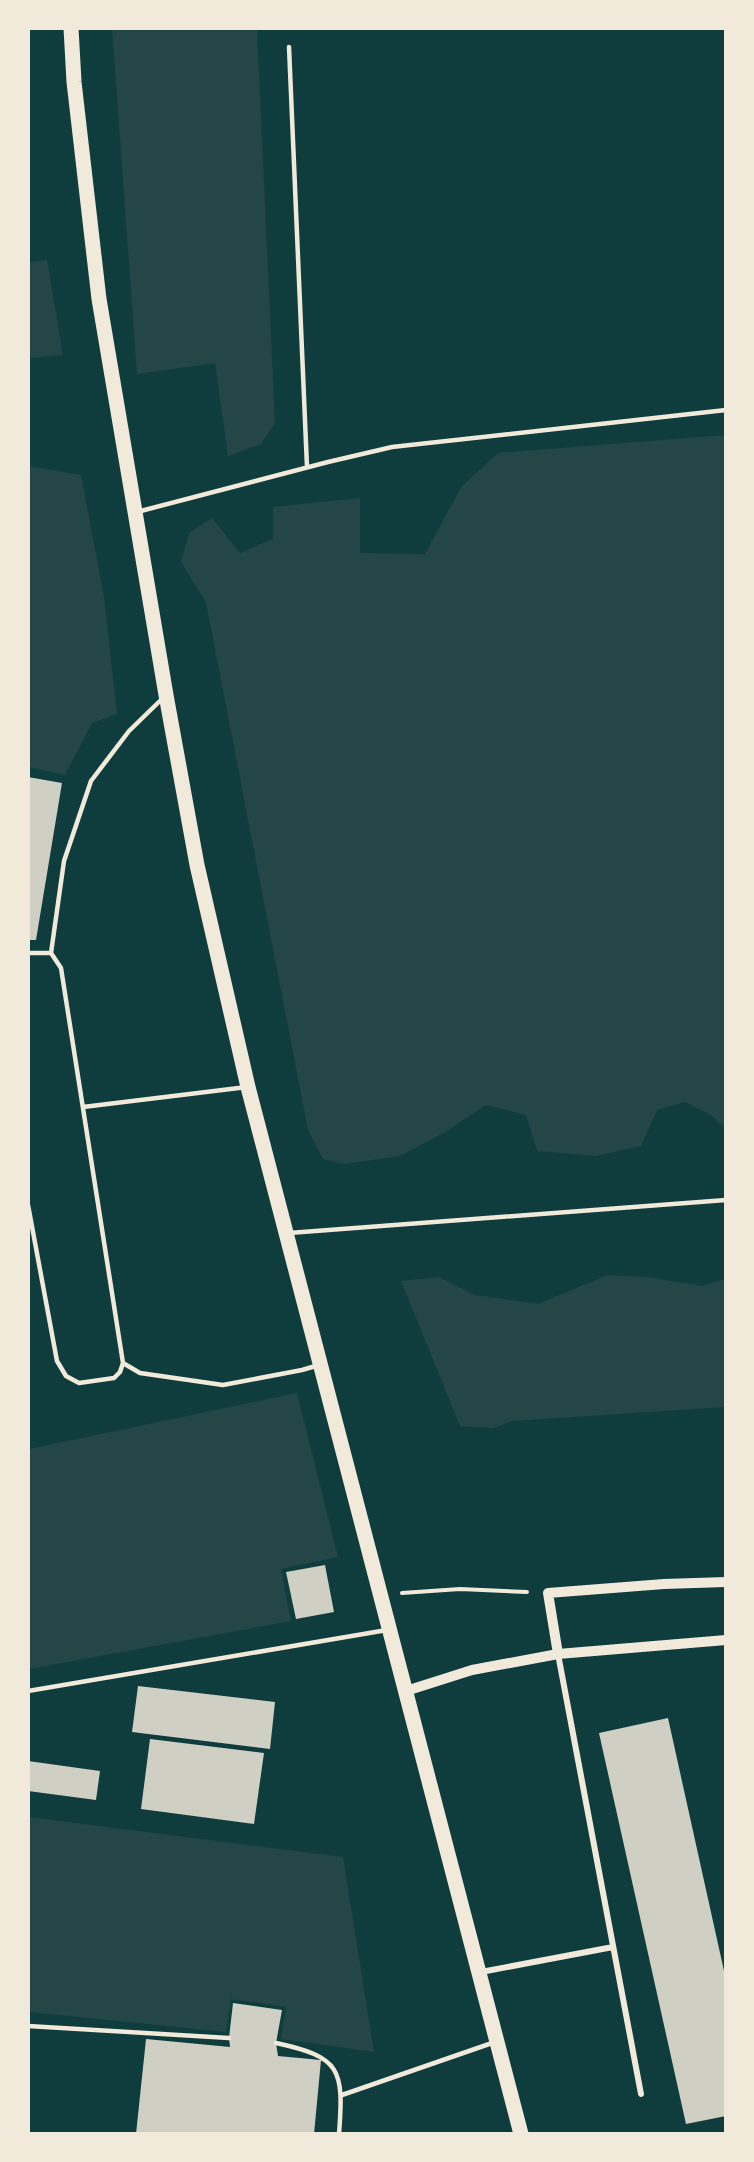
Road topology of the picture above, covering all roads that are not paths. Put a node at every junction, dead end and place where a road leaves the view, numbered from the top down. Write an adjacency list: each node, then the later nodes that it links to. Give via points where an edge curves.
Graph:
1 (71, 28): 5 (main road, via 99,299)
2 (289, 47): 4 (lane)
3 (726, 410): 4 (lane, via 392,447)
4 (307, 467): 5 (lane)
5 (134, 513): 6 (main road)
6 (166, 695): 8 (lane, via 129,732 92,781 64,861); 9 (main road, via 197,865)
7 (28, 953): 8 (lane)
8 (51, 953): 10 (lane, via 61,968)
9 (248, 1087): 10 (lane); 13 (main road)
10 (83, 1107): 14 (lane)
11 (726, 1200): 13 (lane)
12 (28, 1205): 14 (lane, via 57,1361 71,1380 79,1383 114,1378)
13 (286, 1233): 15 (main road)
14 (123, 1363): 15 (lane, via 140,1373 223,1384)
15 (321, 1364): 17 (main road)
16 (726, 1582): 19 (street, via 548,1593)
17 (390, 1630): 20 (lane); 21 (main road)
18 (726, 1640): 19 (street)
19 (558, 1654): 21 (street, via 472,1670); 22 (street)
20 (28, 1690)
21 (406, 1691): 23 (main road)
22 (613, 1947): 23 (street); 28 (street)
23 (480, 1972): 26 (main road)
24 (28, 2026): 25 (lane)
25 (229, 2038)
26 (499, 2041): 29 (lane); 31 (main road)
27 (276, 2043): 29 (lane, via 324,2057 334,2068)
28 (641, 2094)
29 (342, 2095): 30 (lane)
30 (339, 2133)
31 (522, 2133)

